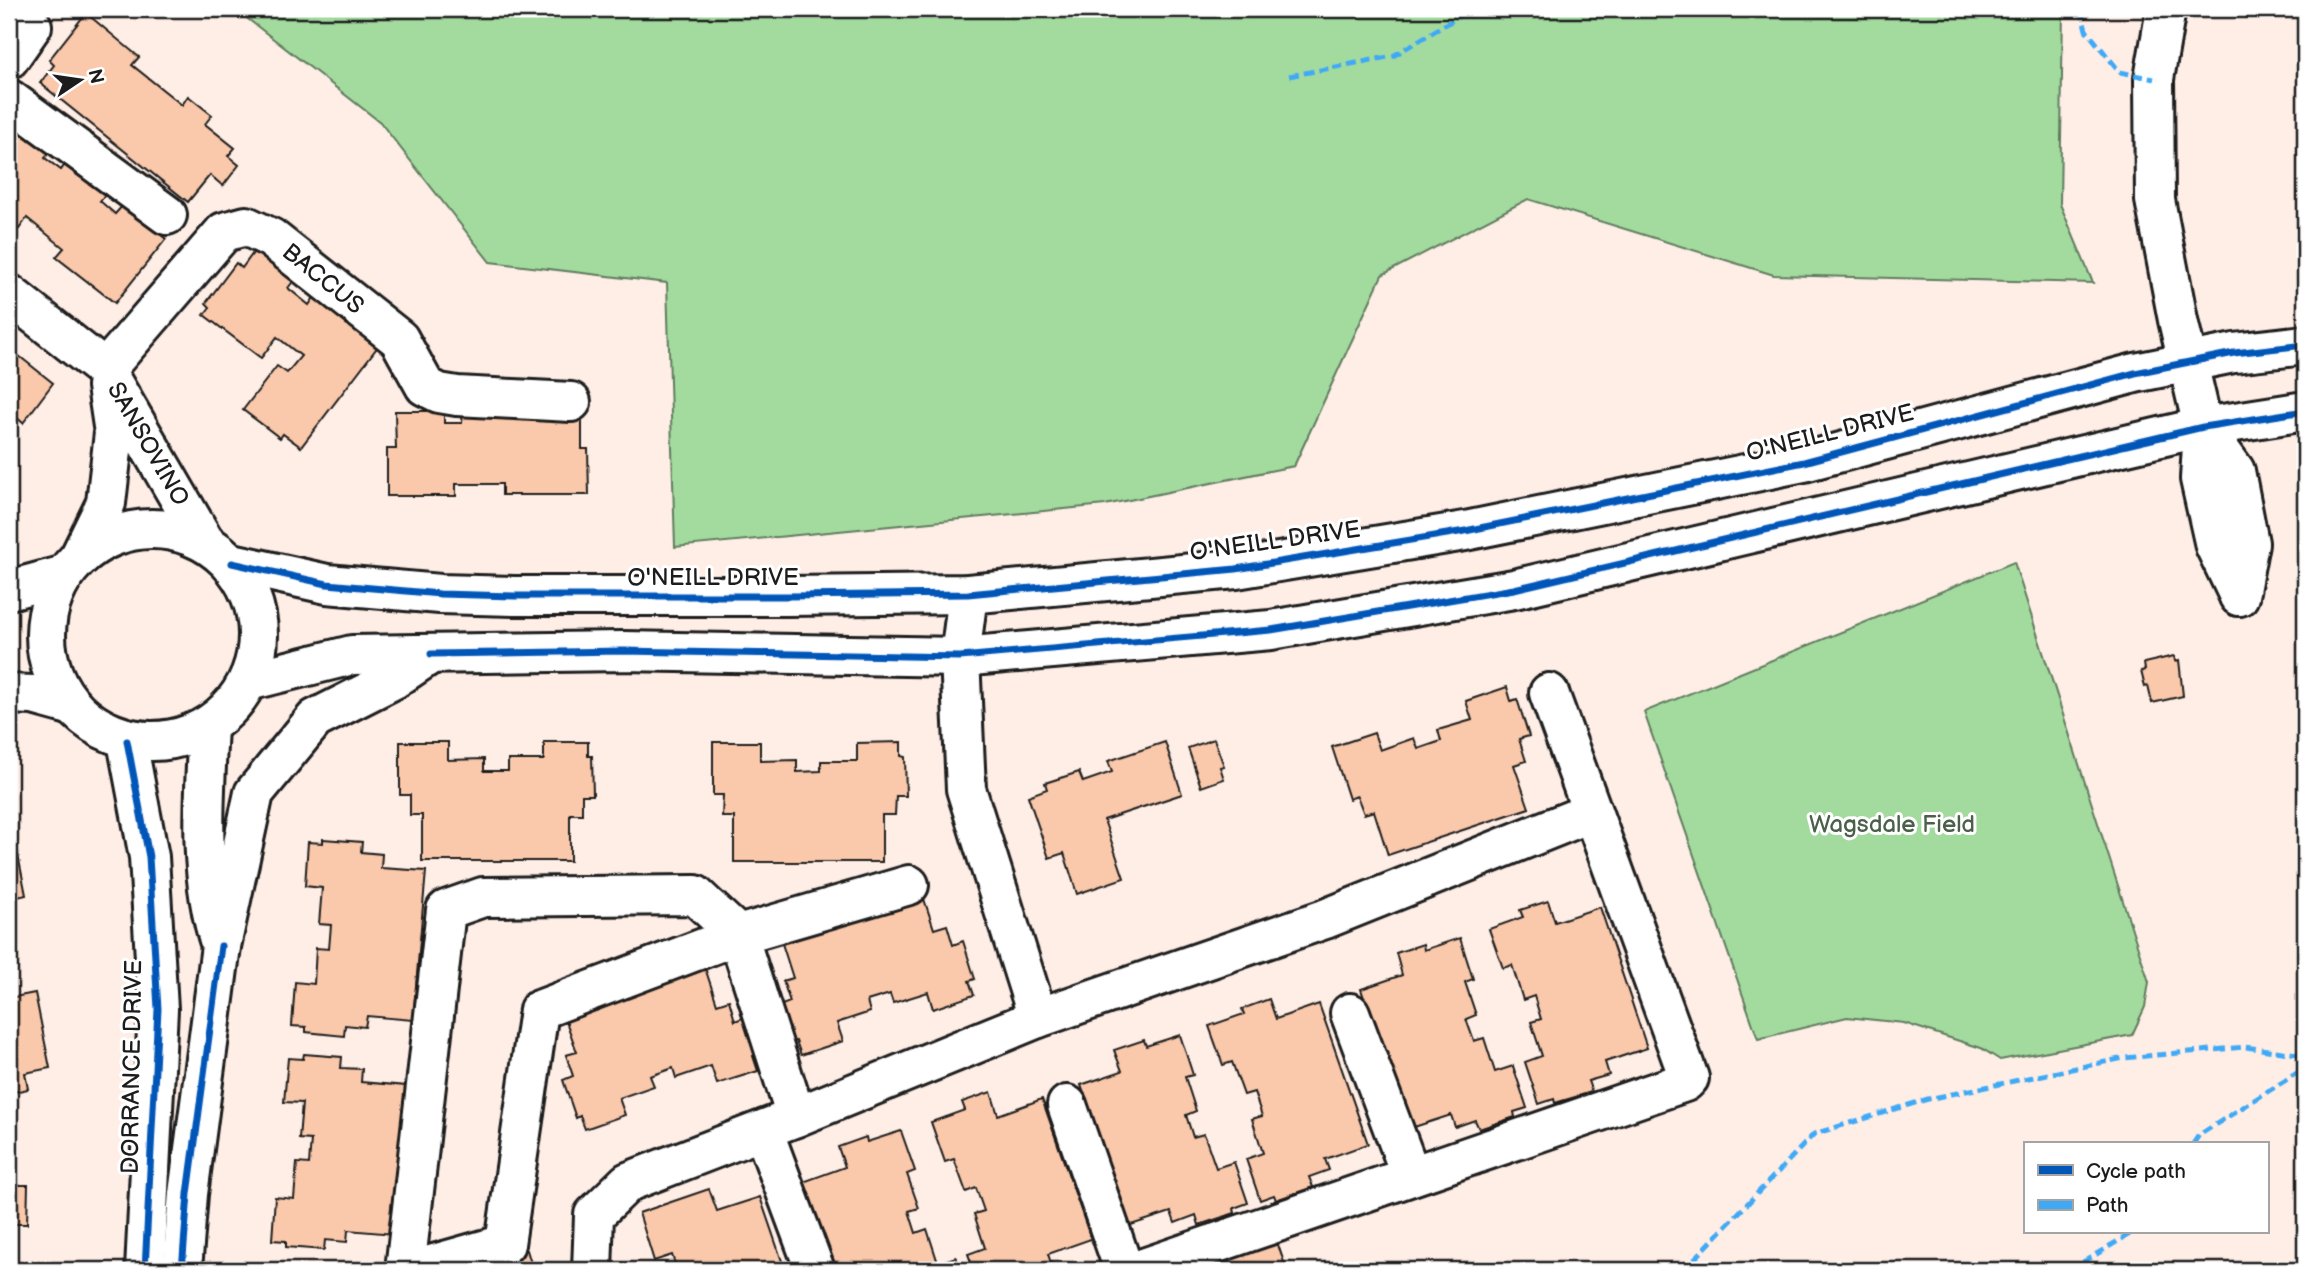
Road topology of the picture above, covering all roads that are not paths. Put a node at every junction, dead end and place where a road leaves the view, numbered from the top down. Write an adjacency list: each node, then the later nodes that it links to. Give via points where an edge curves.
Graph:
1 (2166, 9): 8 (street, via 2154,79 2155,200)
2 (21, 18): 3 (street)
3 (9, 59)
4 (9, 99): 5 (street)
5 (167, 215)
6 (9, 293): 9 (street)
7 (2305, 345): 8 (street, O'NEILL DRIVE)
8 (2187, 364): 12 (street); 17 (street, O'NEILL DRIVE, via 2135,373 1804,462 1465,531 1236,569)
9 (105, 370): 10 (street, BACCUS, via 224,233 246,226 271,238 399,339 425,386 457,396); 13 (street, SANSOVINO); 15 (street, SANSOVINO, via 114,433 106,503)
10 (571, 401)
11 (2305, 411): 12 (street)
12 (2203, 427): 19 (street, via 1514,589 1271,630)
13 (203, 539): 14 (street, O'NEILL DRIVE); 15 (street, O'NEILL DRIVE, via 172,528 137,527 109,537)
14 (232, 563): 17 (street, O'NEILL DRIVE, via 327,584 440,594); 20 (street, O'NEILL DRIVE, via 257,625 256,660)
15 (71, 565): 16 (street, O'NEILL DRIVE); 23 (street, O'NEILL DRIVE, via 49,612 49,647 56,678)
16 (9, 590)
17 (968, 594): 19 (street)
18 (431, 654): 19 (street, via 623,651); 20 (street, via 352,655); 29 (street, via 394,679 315,719 254,793)
19 (960, 657): 31 (street, via 966,789)
20 (248, 681): 24 (street, O'NEILL DRIVE, via 223,718)
21 (1549, 692): 26 (street)
22 (9, 694): 23 (street, O'NEILL DRIVE)
23 (73, 706): 25 (street, O'NEILL DRIVE, via 97,728)
24 (208, 728): 25 (street, O'NEILL DRIVE, via 194,736); 29 (street, via 206,850 212,919)
25 (127, 741): 35 (street, DORRANCE DRIVE, via 149,857 158,1009)
26 (1592, 812): 31 (street, via 1325,919); 34 (street, via 1689,1078)
27 (909, 885): 28 (street)
28 (738, 935): 33 (street); 37 (street, via 695,895 483,897 446,910); 38 (street, via 539,1010 505,1244)
29 (221, 946): 36 (street)
30 (1350, 1013): 34 (street)
31 (1038, 1018): 33 (street)
32 (1067, 1105): 41 (street)
33 (779, 1123): 39 (street, via 628,1182 594,1215); 40 (street)
34 (1411, 1176): 42 (street)
35 (145, 1270)
36 (182, 1270)
37 (405, 1270)
38 (413, 1270)
39 (592, 1270)
40 (815, 1270)
41 (1124, 1270)
42 (1138, 1270)

